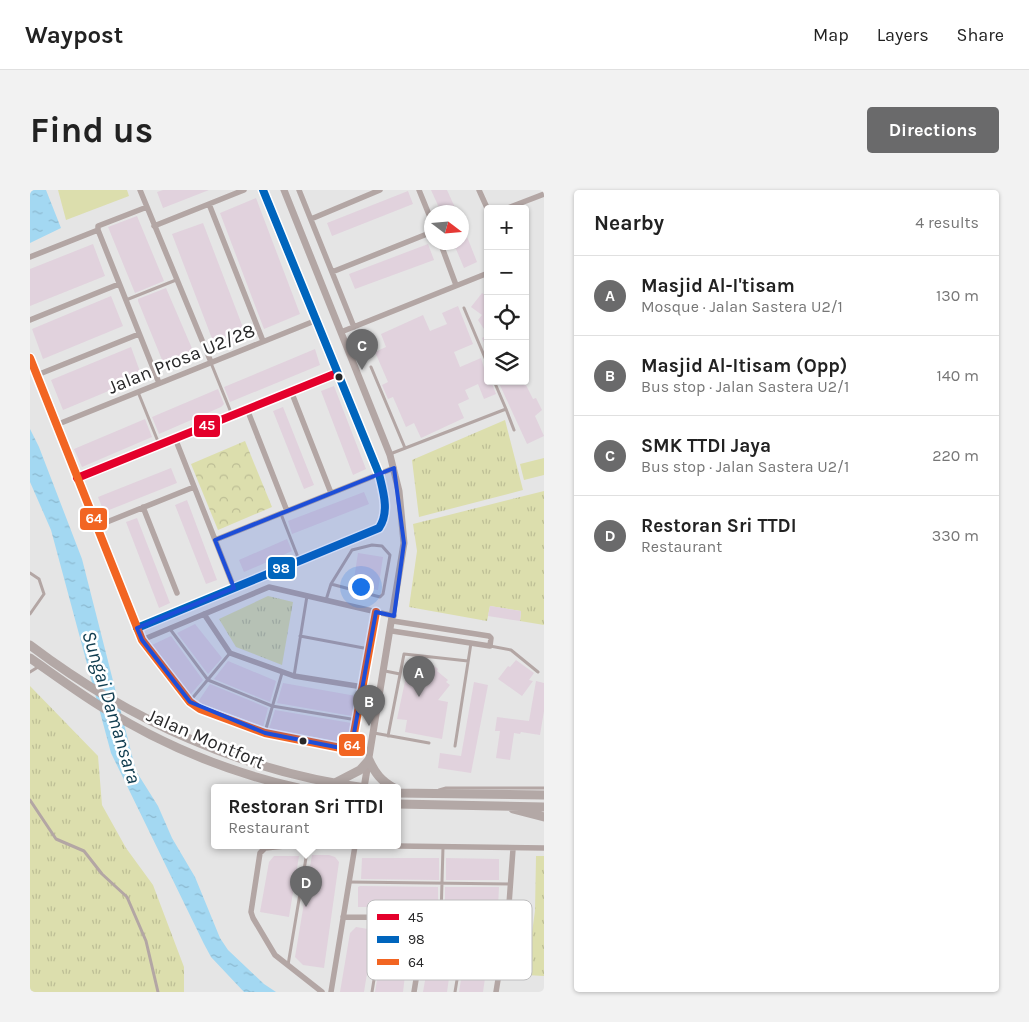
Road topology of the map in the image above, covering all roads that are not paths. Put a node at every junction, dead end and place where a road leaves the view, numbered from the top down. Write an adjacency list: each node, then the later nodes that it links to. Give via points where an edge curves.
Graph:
1 (140, 190): 14 (street)
2 (244, 190): 10 (street)
3 (263, 190): 29 (street)
4 (284, 190): 31 (street)
5 (299, 190): 15 (street)
6 (380, 190): 15 (street)
7 (419, 190): 11 (street)
8 (480, 190): 12 (street)
9 (544, 194): 13 (street)
10 (209, 204): 16 (street); 33 (street)
11 (425, 205)
12 (486, 205)
13 (515, 205)
14 (147, 206): 16 (street); 17 (street, via 98,226)
15 (311, 219): 21 (street)
16 (154, 226): 23 (street)
17 (98, 230): 20 (street); 24 (street)
18 (424, 235): 21 (street)
19 (443, 250): 25 (street)
20 (30, 257)
21 (332, 272): 30 (street)
22 (484, 274): 25 (street)
23 (176, 280): 26 (lane); 36 (street)
24 (119, 284): 26 (street); 28 (street)
25 (456, 285): 30 (street)
26 (126, 300): 32 (street)
27 (464, 308): 34 (lane)
28 (30, 320)
29 (317, 320): 33 (street, Jalan Prosa U2/28); 38 (street)
30 (354, 327): 31 (street)
31 (341, 332): 52 (street)
32 (139, 334): 39 (street); 40 (street)
33 (263, 341): 36 (street, Jalan Prosa U2/28)
34 (484, 356)
35 (30, 358): 39 (street)
36 (211, 362): 40 (street, Jalan Prosa U2/28); 46 (lane)
37 (371, 367): 51 (lane)
38 (337, 373): 42 (street); 54 (street)
39 (37, 375): 47 (street)
40 (159, 383): 43 (street, Jalan Prosa U2/28)
41 (496, 385): 45 (lane)
42 (291, 391): 44 (street); 57 (street)
43 (138, 392): 47 (street, Jalan Prosa U2/28); 50 (lane)
44 (247, 409): 46 (street); 59 (street)
45 (506, 409): 48 (lane); 51 (lane)
46 (232, 415): 49 (street)
47 (56, 425): 55 (street)
48 (514, 430)
49 (175, 438): 50 (street); 56 (street)
50 (159, 444): 55 (street)
51 (405, 448): 52 (lane)
52 (390, 455): 53 (street)
53 (394, 468): 54 (street); 72 (street, via 404,543)
54 (378, 474): 57 (street); 62 (street, via 384,492 385,516 379,528)
55 (77, 478): 60 (street)
56 (194, 487): 58 (street); 61 (street)
57 (331, 493): 59 (street)
58 (143, 507): 60 (street); 66 (street)
59 (284, 512): 61 (street); 62 (lane)
60 (97, 526): 73 (street)
61 (215, 540): 65 (street)
62 (299, 561): 65 (street)
63 (30, 573): 70 (lane, via 39,579 44,594)
64 (331, 584): 64 (lane, via 352,550 382,546 390,555 380,597); 68 (lane)
65 (234, 588): 73 (street)
66 (177, 592)
67 (307, 596): 68 (street); 71 (street, via 269,587); 76 (lane)
68 (326, 600): 69 (street)
69 (376, 612): 72 (street); 81 (street)
70 (30, 614)
71 (204, 614): 74 (street); 82 (street)
72 (393, 619): 75 (street); 80 (street, via 489,636 492,638)
73 (137, 628): 77 (street)
74 (170, 628): 77 (street); 92 (lane)
75 (392, 631): 78 (street); 86 (street)
76 (300, 636): 81 (lane); 91 (lane)
77 (142, 640): 94 (street)
78 (471, 643): 80 (street); 84 (lane)
79 (30, 645): 104 (main road, Jalan Montfort, via 98,693 154,722 259,765)
80 (490, 646): 88 (lane, via 511,650)
81 (369, 650): 93 (street)
82 (230, 653): 89 (street); 92 (lane)
83 (30, 658): 85 (main road, Jalan Montfort)
84 (468, 661): 90 (lane, via 406,652); 101 (lane)
85 (41, 666): 87 (lane); 103 (main road, Jalan Montfort, via 99,706 157,737 198,757)
86 (385, 671): 90 (lane); 97 (street)
87 (30, 672)
88 (538, 672)
89 (282, 673): 91 (street); 95 (lane)
90 (400, 674): 99 (lane)
91 (294, 676): 93 (street)
92 (208, 680): 94 (lane); 95 (lane)
93 (363, 687): 96 (street)
94 (190, 702): 98 (street, via 200,709)
95 (272, 706): 96 (lane); 98 (lane)
96 (357, 720): 98 (street, via 349,752)
97 (374, 732): 99 (lane); 102 (street)
98 (265, 733)
99 (388, 736): 100 (lane)
100 (429, 743)
101 (455, 746)
102 (369, 760): 104 (main road, via 352,775); 105 (street); 106 (main road)
103 (280, 784)
104 (332, 784)
105 (366, 784)
106 (386, 784)
107 (544, 788): 109 (lane, via 446,788)
108 (401, 792): 109 (main road)
109 (427, 795): 110 (main road)
110 (544, 795)
111 (30, 800): 131 (lane, via 56,838 84,852 127,897 146,941)
112 (401, 805): 113 (main road)
113 (504, 806): 114 (main road); 115 (main road)
114 (544, 807)
115 (544, 817)
116 (401, 846): 117 (street)
117 (443, 847): 122 (street); 124 (lane)
118 (544, 848): 122 (street)
119 (264, 849): 130 (street, via 260,853 251,912 276,955)
120 (307, 849): 130 (lane)
121 (354, 849): 123 (street)
122 (513, 849): 125 (street)
123 (349, 882): 124 (lane); 128 (street)
124 (442, 884): 125 (lane); 126 (lane)
125 (510, 884): 127 (street)
126 (442, 900)
127 (509, 900)
128 (343, 917): 129 (street); 133 (street)
129 (367, 918)
130 (288, 965): 132 (street)
131 (158, 992)
132 (322, 992)
133 (331, 992)

